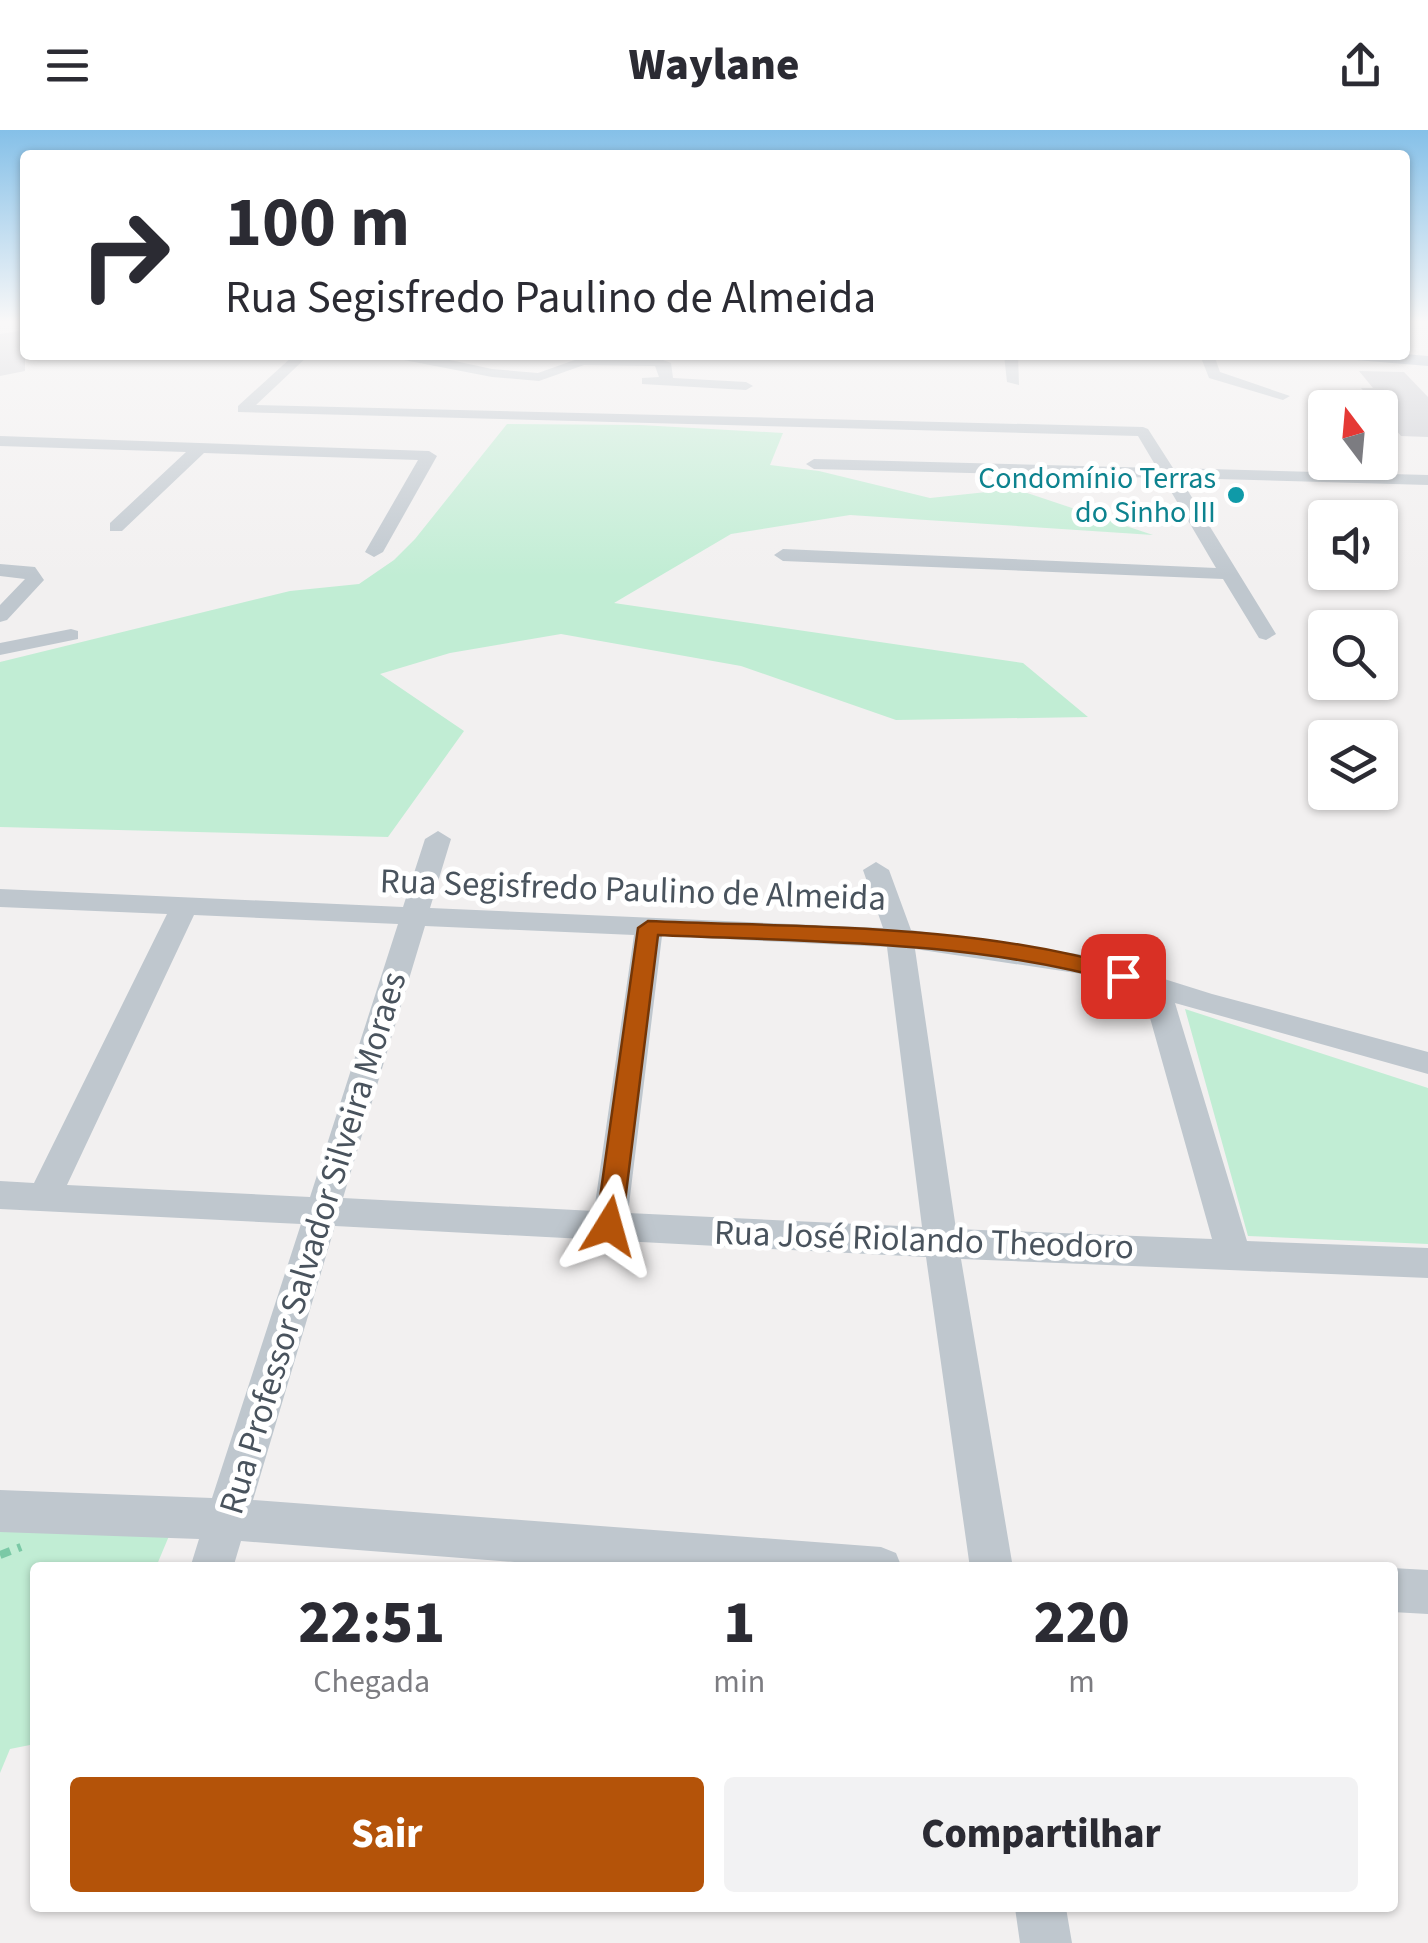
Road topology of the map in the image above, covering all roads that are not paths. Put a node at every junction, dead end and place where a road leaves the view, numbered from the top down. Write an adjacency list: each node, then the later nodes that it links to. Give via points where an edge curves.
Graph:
1 (246, 407): 5 (street, via 1142,432)
2 (0, 441): 3 (street)
3 (201, 447): 7 (street); 8 (street, via 430,456)
4 (814, 464): 5 (street)
5 (1167, 474): 6 (street); 11 (street)
6 (1428, 480)
7 (116, 528)
8 (374, 552)
9 (783, 555): 11 (street)
10 (0, 570): 12 (street, via 28,571 35,580)
11 (1227, 574): 14 (street)
12 (0, 616)
13 (71, 634): 15 (street)
14 (1266, 634)
15 (0, 649)
16 (438, 839): 20 (street, Rua Professor Salvador Silveira Moraes)
17 (876, 870): 22 (street)
18 (0, 898): 19 (street, Rua Segisfredo Paulino de Almeida)
19 (184, 907): 20 (street, Rua Segisfredo Paulino de Almeida); 26 (street)
20 (414, 918): 21 (street, Rua Segisfredo Paulino de Almeida); 27 (street, Rua Professor Salvador Silveira Moraes)
21 (648, 928): 22 (street, Rua Segisfredo Paulino de Almeida); 28 (street)
22 (900, 938): 23 (street, Rua Segisfredo Paulino de Almeida, via 1091,966); 29 (street)
23 (1154, 986): 24 (street, Rua Segisfredo Paulino de Almeida); 30 (street)
24 (1428, 1063)
25 (0, 1195): 26 (street, Rua José Riolando Theodoro)
26 (45, 1196): 27 (street, Rua José Riolando Theodoro)
27 (324, 1211): 28 (street, Rua José Riolando Theodoro); 33 (street, Rua Professor Salvador Silveira Moraes)
28 (609, 1226): 29 (street, Rua José Riolando Theodoro)
29 (941, 1244): 30 (street, Rua José Riolando Theodoro); 36 (street)
30 (1232, 1252): 31 (street, Rua José Riolando Theodoro)
31 (1428, 1263)
32 (0, 1511): 33 (street)
33 (228, 1520): 34 (street, Rua Professor Salvador Silveira Moraes); 35 (street)
34 (213, 1562)
35 (799, 1562)
36 (991, 1562)
37 (1398, 1590): 38 (street)
38 (1428, 1592)
39 (1042, 1912): 40 (street)
40 (1046, 1943)

